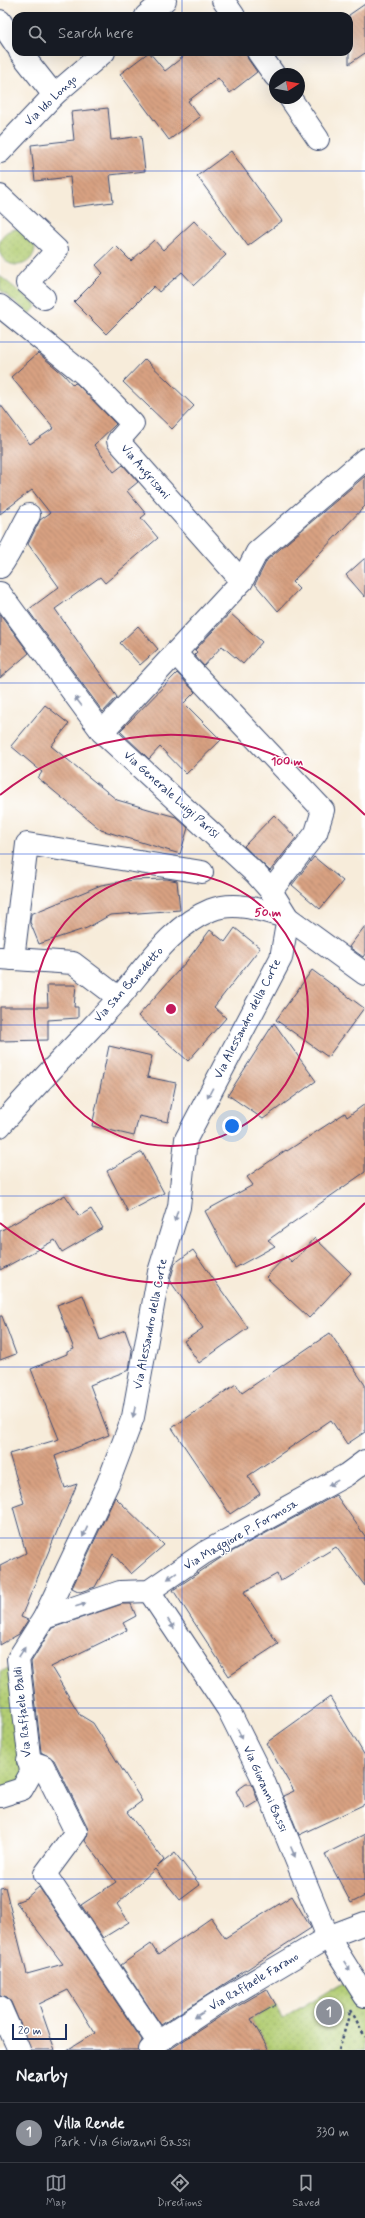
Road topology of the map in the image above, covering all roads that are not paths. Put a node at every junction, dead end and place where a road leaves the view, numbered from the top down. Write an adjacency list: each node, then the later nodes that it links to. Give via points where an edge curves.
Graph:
1 (165, 0): 3 (street)
2 (223, 0): 4 (street)
3 (151, 12)
4 (231, 12)
5 (0, 21): 6 (street)
6 (12, 39)
7 (23, 56): 11 (street)
8 (99, 56): 11 (street, Via Ido Longo)
9 (261, 56): 10 (street)
10 (269, 68)
11 (54, 95): 14 (street, Via Ido Longo)
12 (294, 104): 13 (street)
13 (318, 139)
14 (0, 152)
15 (0, 196): 16 (street, via 63,245 27,282)
16 (44, 298)
17 (0, 306): 21 (street, Via Angrisani, via 85,375 133,424 118,441)
18 (365, 459): 21 (street, via 257,552)
19 (30, 515): 20 (street, via 15,539 11,552)
20 (0, 567)
21 (242, 581): 23 (street)
22 (0, 593): 24 (street, Via Generale Luigi Parisi, one-way to 22)
23 (175, 653): 24 (street); 26 (street, via 323,810 316,833)
24 (102, 732): 26 (street, Via Generale Luigi Parisi, via 217,837)
25 (202, 872): 28 (street, via 27,844)
26 (271, 891): 27 (street, Via Generale Luigi Parisi)
27 (288, 918): 29 (street, Via Generale Luigi Parisi); 30 (street, Via San Benedetto, via 258,909 235,906 212,910 188,923); 34 (street, Via Alessandro della Corte, one-way to 34, via 281,958 186,1139 179,1207 159,1272 133,1417 108,1483)
28 (7, 958): 30 (street, via 73,963)
29 (365, 974)
30 (119, 998): 31 (street, Via San Benedetto)
31 (0, 1126)
32 (365, 1461): 33 (street, Via Maggiore P. Formosa, one-way to 33, via 346,1475 204,1553)
33 (149, 1591): 34 (street, one-way to 33, via 120,1592); 38 (street, Via Giovanni Bassi, one-way to 38, via 228,1709 262,1777)
34 (44, 1618): 35 (street, Via Raffaele Baldi, one-way to 34, via 18,1659)
35 (28, 1761): 36 (street, Via Raffaele Baldi, via 31,1773 22,1789); 41 (street, via 43,1766 76,1832 45,1874)
36 (0, 1796)
37 (365, 1923): 38 (street, Via Raffaele Farano)
38 (328, 1937): 39 (street, Via Giovanni Bassi, one-way to 39); 41 (street, Via Raffaele Farano, one-way to 41, via 214,2005)
39 (360, 2002)
40 (0, 2007): 42 (street)
41 (154, 2046)
42 (19, 2050)

